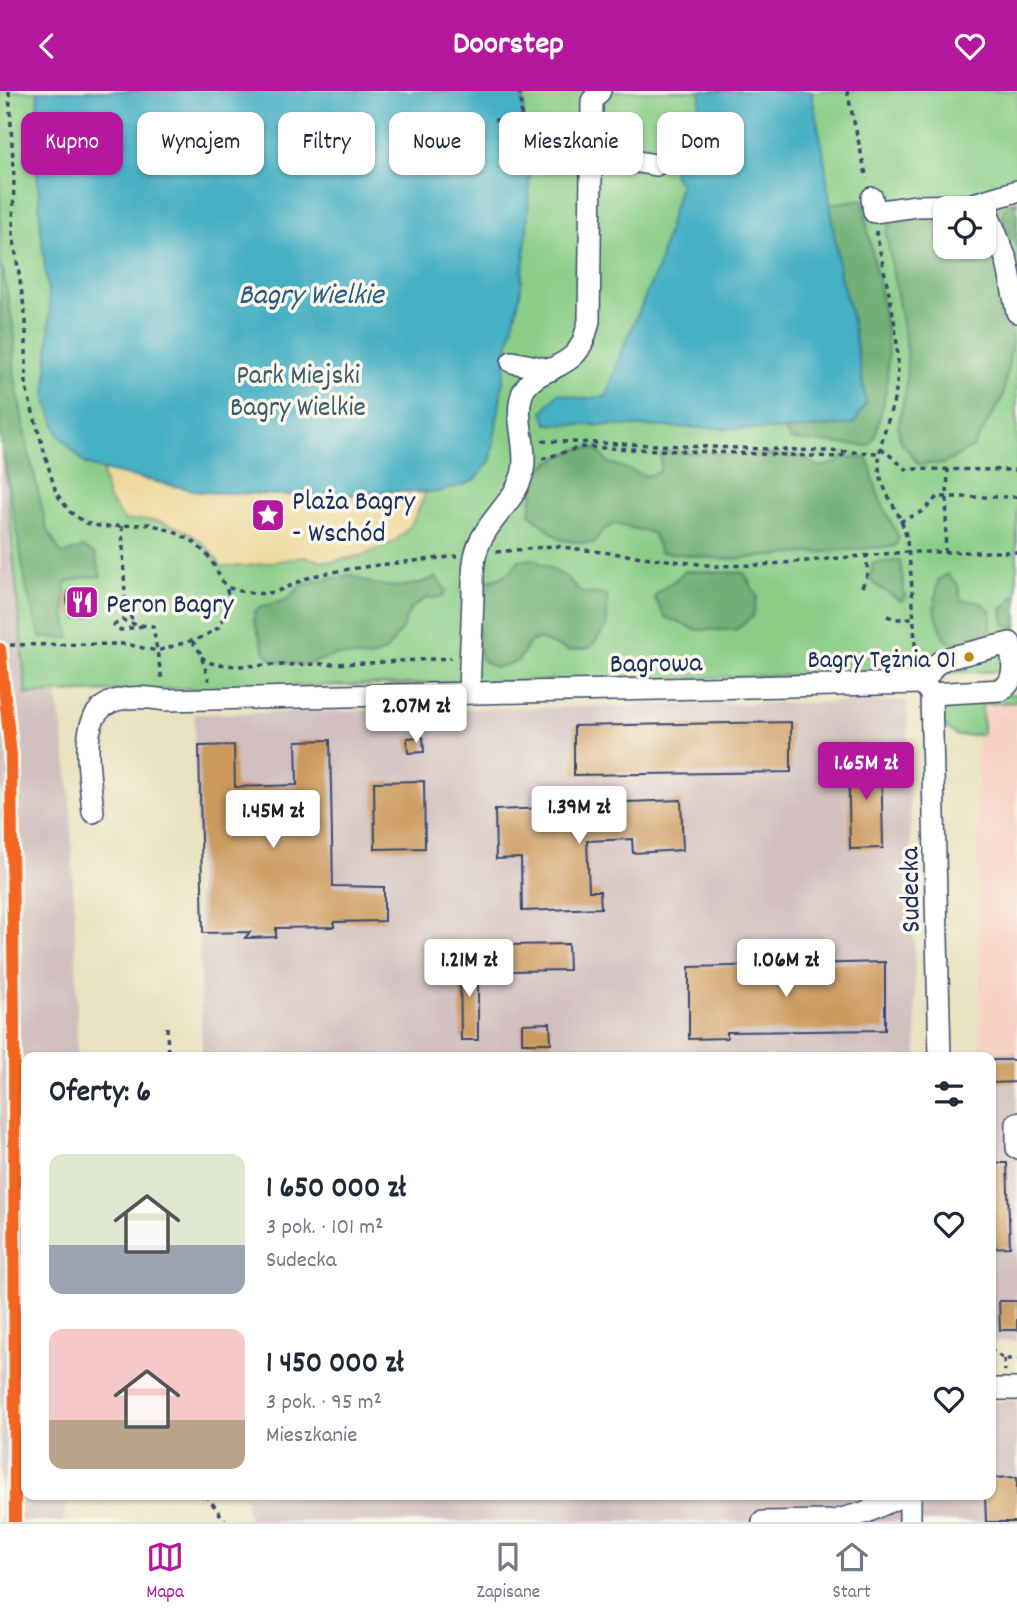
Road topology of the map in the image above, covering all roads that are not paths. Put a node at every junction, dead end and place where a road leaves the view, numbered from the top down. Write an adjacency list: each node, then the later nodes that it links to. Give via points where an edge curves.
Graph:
1 (600, 91): 2 (street, via 592,101)
2 (592, 112)
3 (643, 163): 4 (street)
4 (656, 165)
5 (591, 175): 13 (street, via 589,321 575,354)
6 (1017, 191): 7 (street)
7 (996, 198)
8 (873, 205): 9 (street)
9 (933, 207)
10 (996, 235): 11 (street, via 1007,261)
11 (1017, 312)
12 (512, 362): 13 (street)
13 (551, 370): 15 (street, via 536,377 522,395 523,472 475,554)
14 (927, 689): 15 (street, Bagrowa); 17 (street, Sudecka)
15 (469, 692): 16 (street, Bagrowa, via 123,699 92,717 87,742)
16 (93, 812)
17 (940, 1052)
18 (1017, 1123): 19 (street)
19 (1017, 1148)
20 (996, 1389): 21 (street)
21 (1017, 1389)
22 (893, 1500): 24 (street, via 834,1521)
23 (910, 1500): 25 (street)
24 (763, 1522)
25 (910, 1522)

